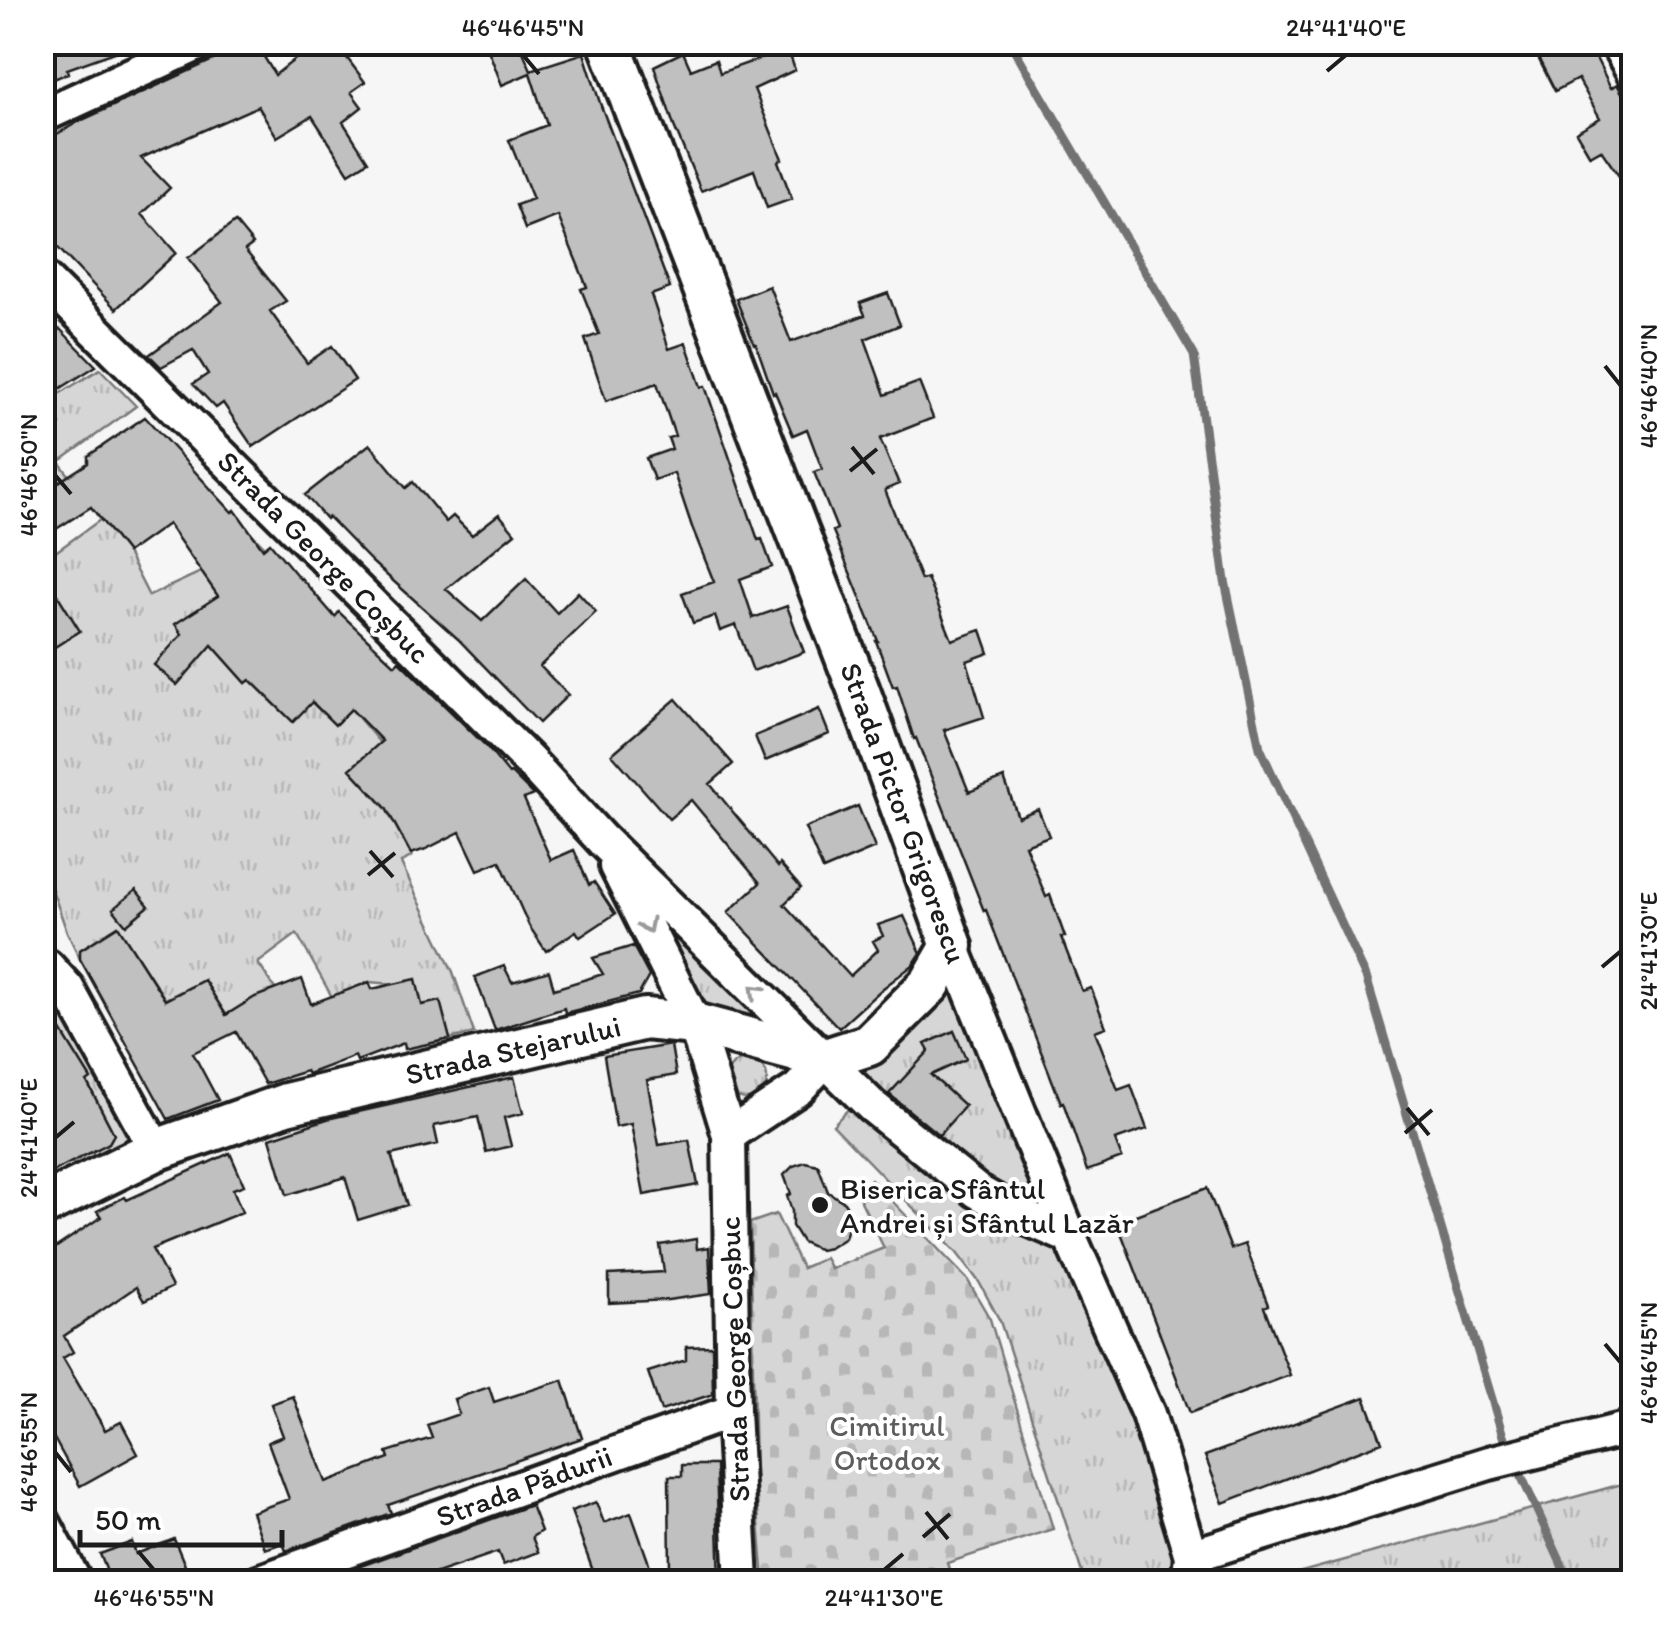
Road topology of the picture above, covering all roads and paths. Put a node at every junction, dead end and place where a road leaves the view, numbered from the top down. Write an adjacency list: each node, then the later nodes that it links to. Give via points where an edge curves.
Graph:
1 (202, 42): 5 (street)
2 (609, 42): 8 (street, Strada Pictor Grigorescu)
3 (1616, 42): 4 (street)
4 (1634, 73)
5 (42, 116)
6 (42, 278): 7 (street, Strada George Coșbuc)
7 (602, 840): 10 (street, Strada George Coșbuc, one-way to 10); 11 (street, Strada George Coșbuc, one-way to 7)
8 (952, 946): 11 (street, via 930,984 869,1045); 15 (street, Strada Pictor Grigorescu)
9 (42, 965): 13 (street, via 67,988)
10 (696, 1024): 11 (street, Strada Stejarului); 12 (street, Strada George Coșbuc); 13 (street, Strada Stejarului, via 645,1019 542,1042 286,1104)
11 (826, 1059): 12 (street, via 798,1089); 15 (street, Strada George Coșbuc, via 872,1106 977,1191)
12 (729, 1134): 16 (street, Strada George Coșbuc)
13 (156, 1150): 14 (street, Strada Stejarului)
14 (42, 1206)
15 (1070, 1237): 19 (street, Strada Pictor Grigorescu, via 1148,1414)
16 (733, 1411): 21 (street, Strada Pădurii); 22 (street, Strada George Coșbuc)
17 (1634, 1426): 19 (street, via 1489,1462)
18 (42, 1520): 20 (street)
19 (1189, 1569)
20 (75, 1582)
21 (258, 1582)
22 (742, 1582)

